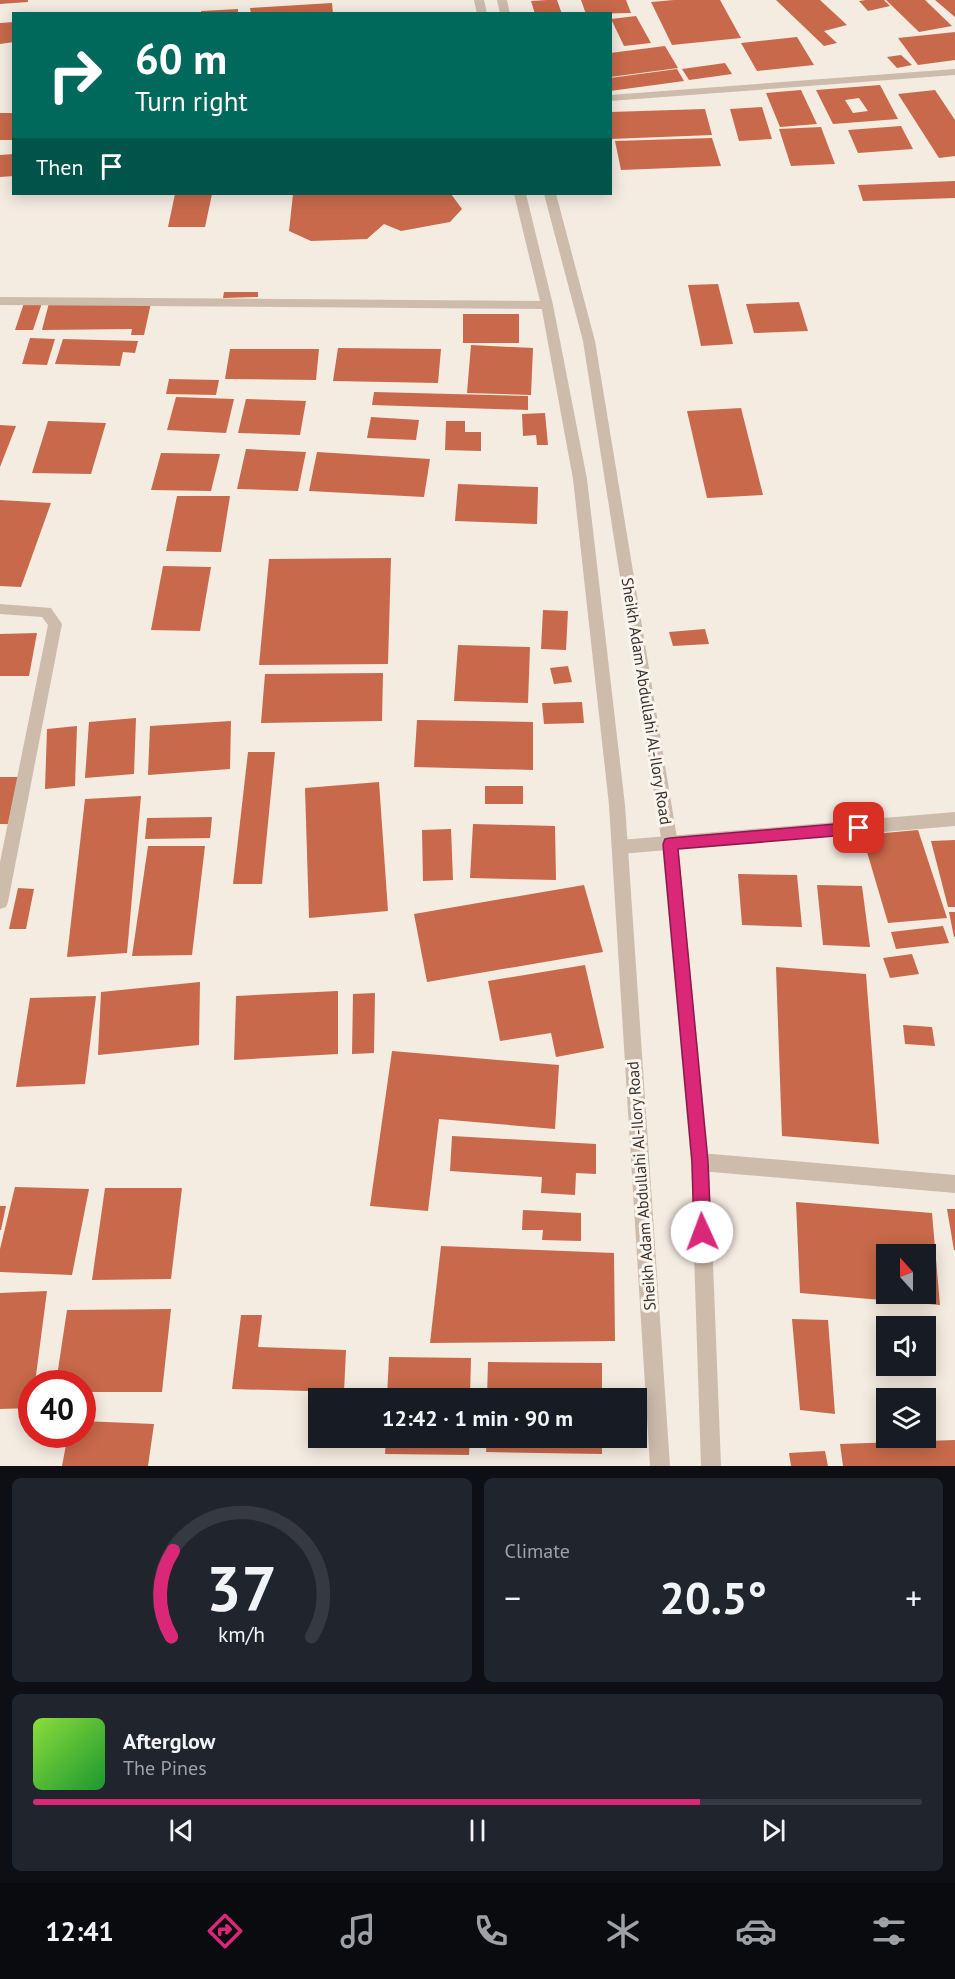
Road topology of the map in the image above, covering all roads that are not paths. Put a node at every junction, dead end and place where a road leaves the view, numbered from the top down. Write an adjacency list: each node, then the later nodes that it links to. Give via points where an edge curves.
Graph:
1 (955, 72): 2 (street)
2 (612, 98)
3 (520, 195): 6 (street, Sheikh Adam Abdullahi Al-Ilory Road)
4 (550, 195): 9 (street, Sheikh Adam Abdullahi Al-Ilory Road, via 589,342)
5 (0, 301): 6 (street)
6 (547, 305): 10 (street, Sheikh Adam Abdullahi Al-Ilory Road, via 580,479)
7 (0, 609): 11 (street, via 46,612 55,624)
8 (955, 819): 9 (street)
9 (670, 844): 10 (street); 12 (street, Sheikh Adam Abdullahi Al-Ilory Road)
10 (620, 847): 14 (street, Sheikh Adam Abdullahi Al-Ilory Road)
11 (0, 902)
12 (700, 1162): 13 (street); 15 (street, Sheikh Adam Abdullahi Al-Ilory Road)
13 (955, 1184)
14 (660, 1466)
15 (711, 1466)

